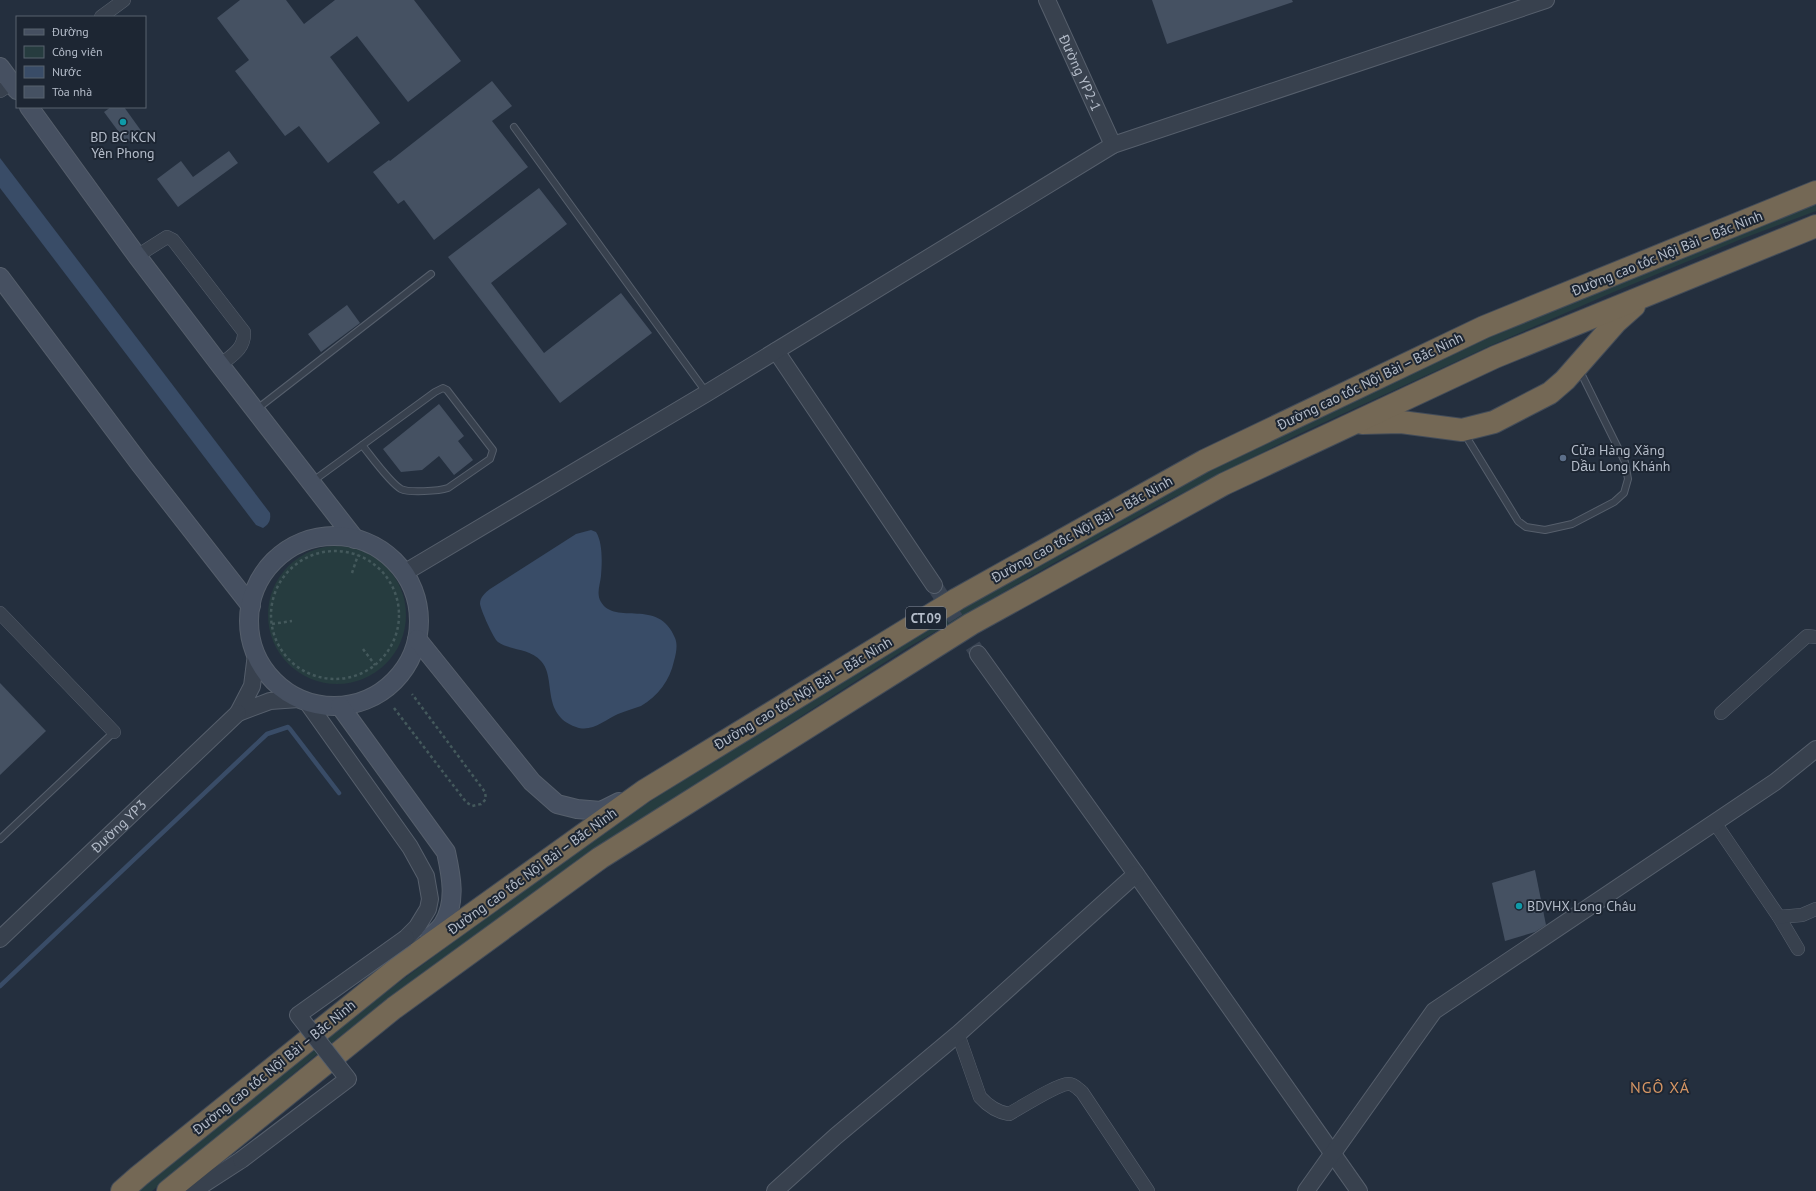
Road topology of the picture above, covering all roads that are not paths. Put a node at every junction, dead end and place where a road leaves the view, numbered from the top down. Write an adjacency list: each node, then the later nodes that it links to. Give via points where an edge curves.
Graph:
1 (124, 0): 4 (street)
2 (1047, 0): 9 (street, Đường YP2-1)
3 (1546, 0): 9 (street)
4 (102, 16)
5 (0, 68): 6 (main road)
6 (12, 86)
7 (30, 108): 12 (main road)
8 (514, 127): 19 (lane)
9 (1113, 145): 16 (street)
10 (1816, 192): 40 (highway, Đường cao tốc Nội Bài – Bắc Ninh / CT.09, via 1484,327 1204,461 957,599)
11 (1816, 226): 15 (highway, Đường cao tốc Nội Bài – Bắc Ninh / CT.09)
12 (137, 256): 17 (main road); 17 (street, via 167,237 173,240 244,332 239,349)
13 (431, 274): 20 (lane)
14 (0, 277): 28 (main road, via 140,464)
15 (1647, 295): 18 (highway, via 1616,322); 21 (highway, Đường cao tốc Nội Bài – Bắc Ninh / CT.09, via 1495,357)
16 (776, 351): 19 (street); 27 (street)
17 (220, 365): 20 (main road)
18 (1577, 365): 22 (highway, via 1550,393 1494,422); 22 (lane, via 1625,462 1628,479 1624,493 1614,502 1572,524 1545,530 1526,527 1518,520)
19 (707, 393): 26 (street)
20 (255, 410): 24 (main road)
21 (1353, 423): 22 (highway, via 1401,422); 52 (highway, Đường cao tốc Nội Bài – Bắc Ninh / CT.09, via 1224,484 971,624 600,858 394,1008)
22 (1462, 430)
23 (362, 445): 23 (lane, via 443,388 493,453 490,459 448,488 410,491 402,490 395,485); 24 (lane)
24 (312, 482): 25 (main road)
25 (357, 547): 26 (main road, via 381,550 394,560); 28 (main road, via 337,536 308,540 288,550 263,576)
26 (404, 573): 31 (main road, via 414,591 419,610)
27 (934, 585)
28 (251, 606): 32 (main road, via 250,632)
29 (0, 613): 38 (street)
30 (1816, 637): 37 (street, via 1807,636)
31 (417, 639): 35 (main road, via 405,668 389,687 368,700); 40 (main road, via 532,782 557,804 601,811)
32 (256, 654): 34 (main road, via 273,681); 36 (street, via 252,686)
33 (978, 654): 43 (street)
34 (303, 701): 35 (main road); 36 (street, via 270,701); 53 (street, bridge, via 410,847 426,876 430,899 428,909 417,927 406,938 298,1015 348,1079 241,1160)
35 (340, 706): 48 (main road, via 446,852 452,879 451,903 443,925)
36 (238, 713): 46 (street, Đường YP3)
37 (1721, 713)
38 (114, 732): 42 (lane)
39 (1816, 749): 41 (street, via 1775,782)
40 (644, 791): 48 (highway, Đường cao tốc Nội Bài – Bắc Ninh / CT.09)
41 (1715, 823): 45 (street); 50 (street, via 1434,1011)
42 (0, 839)
43 (1136, 874): 49 (street); 50 (street)
44 (1816, 909): 45 (street, via 1802,915)
45 (1779, 917): 47 (street)
46 (0, 939)
47 (1798, 949)
48 (400, 966): 51 (highway, Đường cao tốc Nội Bài – Bắc Ninh / CT.09)
49 (958, 1034): 54 (street, via 836,1136); 55 (street, via 980,1097 986,1104 1009,1114 1059,1086 1075,1086 1082,1092)
50 (1333, 1153): 56 (street); 57 (street)
51 (122, 1191)
52 (168, 1191)
53 (193, 1191)
54 (775, 1191)
55 (1148, 1191)
56 (1306, 1191)
57 (1359, 1191)

